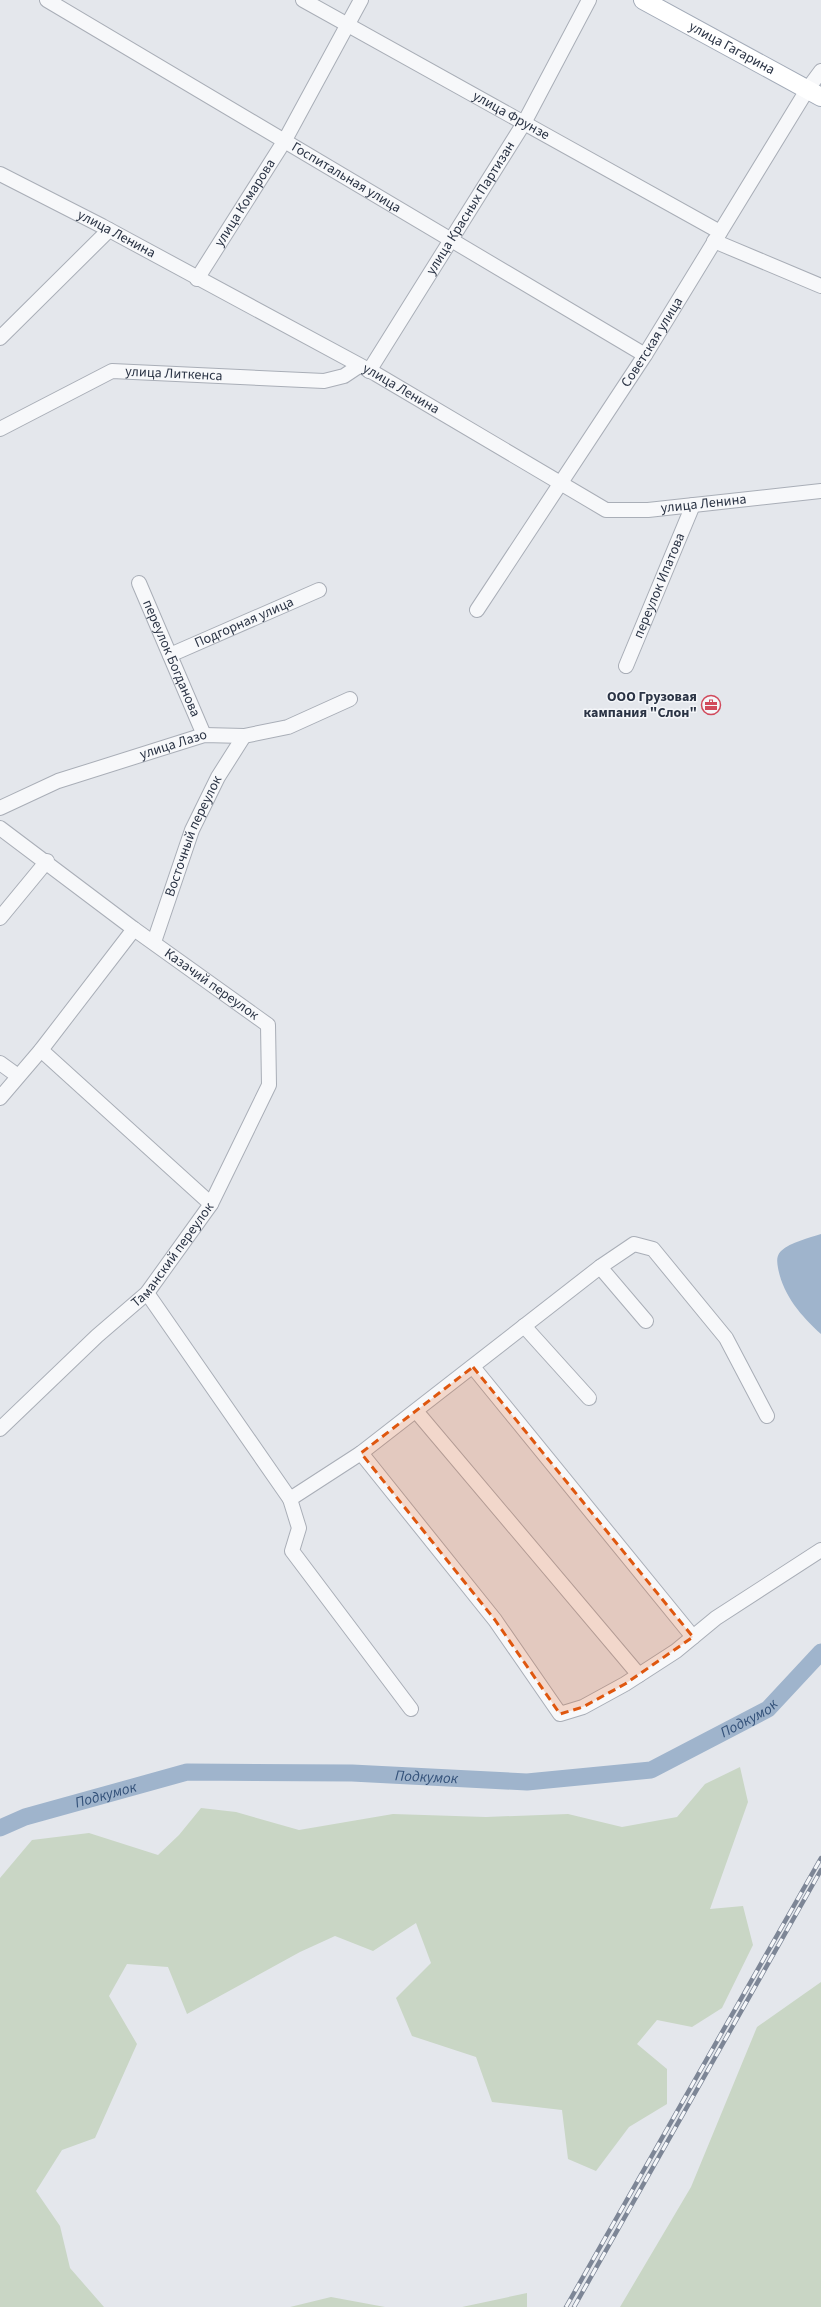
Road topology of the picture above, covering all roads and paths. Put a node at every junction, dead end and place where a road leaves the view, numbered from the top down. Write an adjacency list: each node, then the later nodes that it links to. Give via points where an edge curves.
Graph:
1 (47, 0): 10 (street, Госпитальная улица)
2 (303, 0): 6 (street, улица Фрунзе)
3 (361, 0): 6 (street, улица Комарова)
4 (589, 0): 9 (street, улица Красных Партизан)
5 (643, 0): 8 (main road, улица Гагарина)
6 (347, 26): 9 (street, улица Фрунзе); 10 (street, улица Комарова)
7 (821, 71): 8 (street, Советская улица)
8 (814, 93): 13 (street, Советская улица)
9 (524, 123): 13 (street, улица Фрунзе); 14 (street, улица Красных Партизан)
10 (285, 140): 14 (street, Госпитальная улица); 15 (street, улица Комарова)
11 (0, 174): 12 (street, улица Ленина)
12 (109, 230): 15 (street, улица Ленина); 17 (street)
13 (717, 236): 16 (street, улица Фрунзе); 18 (street, Советская улица)
14 (451, 240): 18 (street, Госпитальная улица); 19 (street, улица Красных Партизан)
15 (196, 279): 19 (street, улица Ленина)
16 (821, 286)
17 (0, 338)
18 (644, 355): 21 (street, Советская улица)
19 (364, 369): 20 (street, улица Литкенса, via 324,381 112,371); 21 (street, улица Ленина)
20 (0, 429)
21 (560, 483): 23 (street, улица Ленина, via 606,510 648,510); 26 (street, Советская улица)
22 (821, 491): 23 (street, улица Ленина)
23 (693, 505): 28 (street, переулок Ипатова)
24 (139, 583): 27 (street, переулок Богданова)
25 (319, 590): 27 (street, Подгорная улица)
26 (477, 610)
27 (170, 655): 30 (street, переулок Богданова)
28 (626, 666)
29 (350, 699): 31 (street, улица Лазо, via 288,727)
30 (204, 735): 31 (street, улица Лазо); 32 (street, улица Лазо, via 58,781)
31 (244, 736): 37 (street, Восточный переулок, via 218,777 192,830)
32 (0, 808)
33 (0, 828): 34 (street, Казачий переулок)
34 (46, 861): 35 (street); 36 (street, Казачий переулок)
35 (0, 918)
36 (134, 929): 37 (street, Казачий переулок); 38 (street)
37 (154, 942): 42 (street, Казачий переулок, via 268,1025 269,1085)
38 (40, 1050): 40 (street); 42 (street, Таманский переулок)
39 (0, 1063): 40 (street)
40 (18, 1076): 41 (street)
41 (0, 1098)
42 (211, 1204): 44 (street, Таманский переулок)
43 (600, 1267): 45 (street); 46 (street); 50 (street, via 634,1244 653,1249 726,1338)
44 (147, 1293): 51 (street, Таманский переулок, via 97,1336); 53 (street)
45 (646, 1321)
46 (524, 1326): 47 (street); 48 (street)
47 (473, 1367): 49 (street); 55 (street)
48 (589, 1398)
49 (416, 1411): 52 (street); 56 (street)
50 (767, 1416)
51 (0, 1429)
52 (361, 1454): 53 (street); 56 (street, via 495,1620 560,1714 583,1708)
53 (290, 1499): 57 (street, via 299,1528 292,1551)
54 (821, 1550): 55 (street, via 716,1618)
55 (693, 1637): 56 (street)
56 (639, 1675)
57 (411, 1709)

